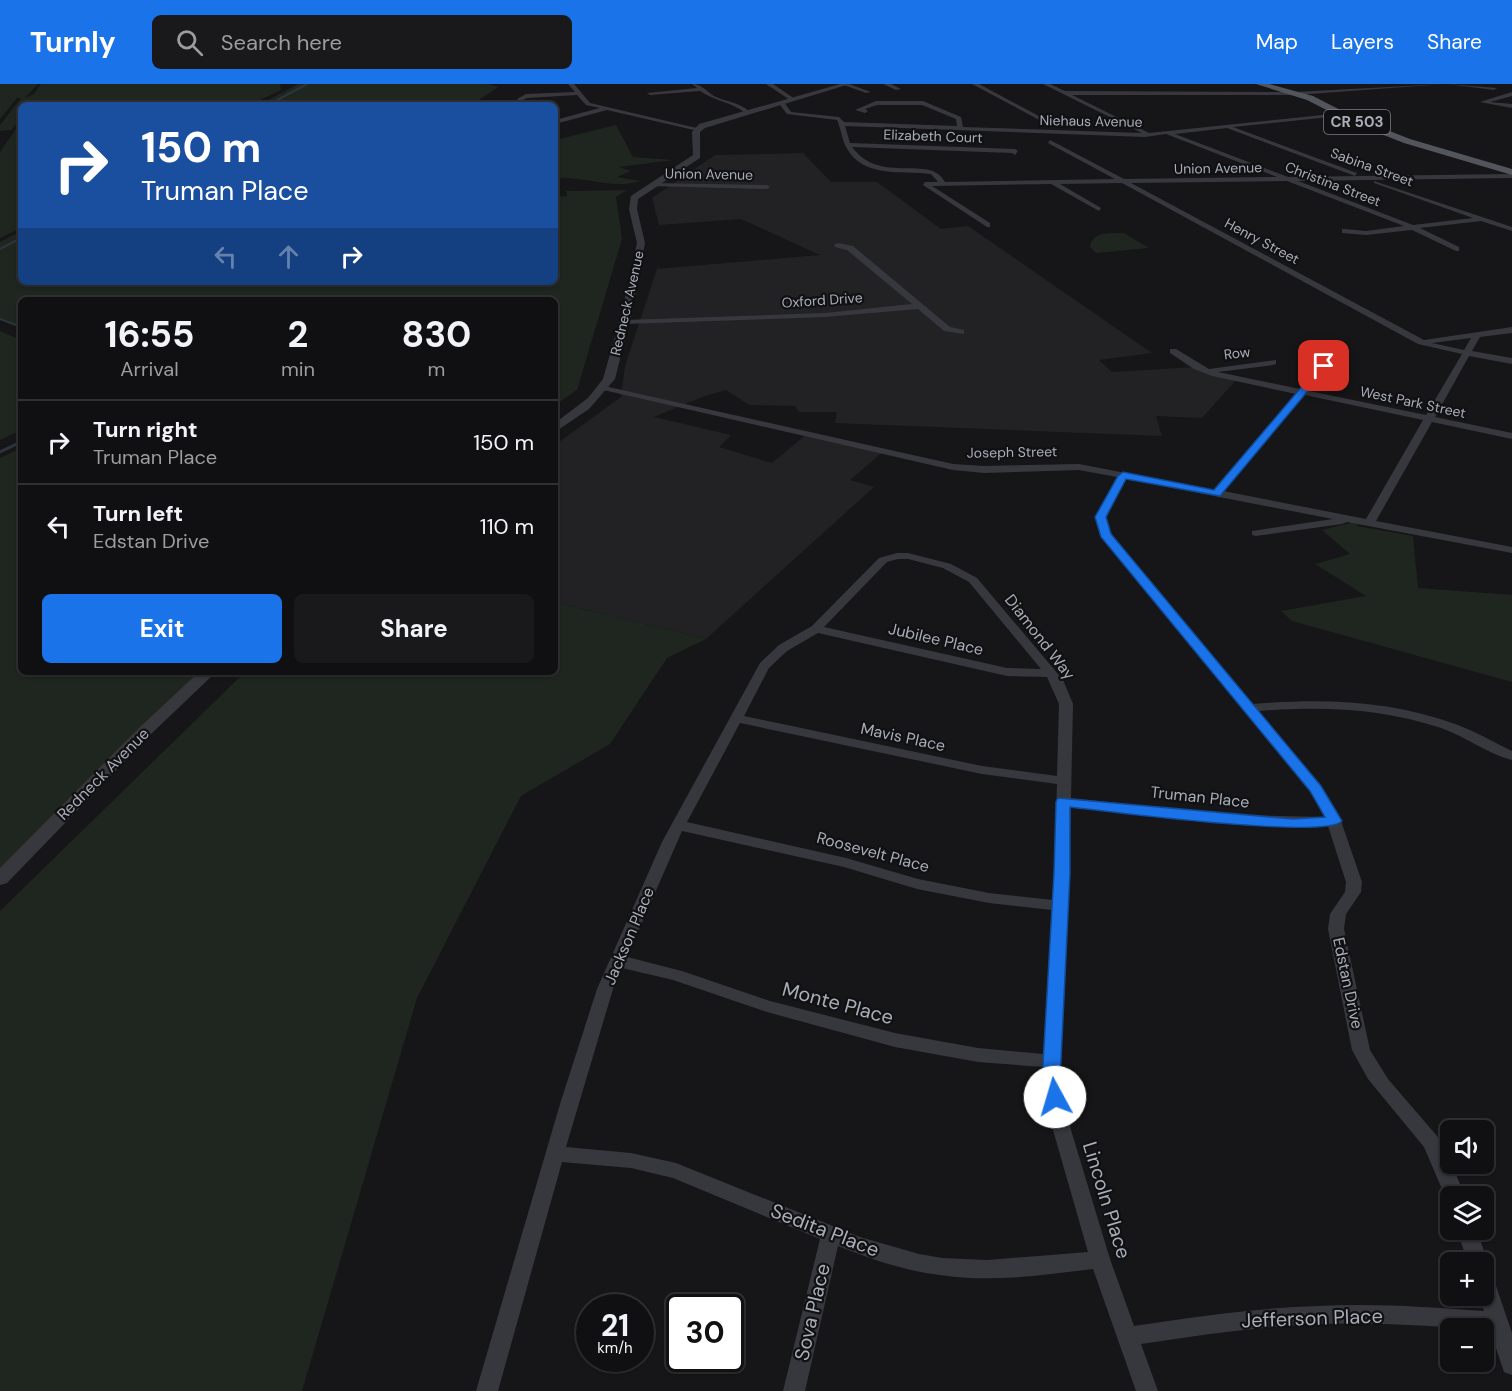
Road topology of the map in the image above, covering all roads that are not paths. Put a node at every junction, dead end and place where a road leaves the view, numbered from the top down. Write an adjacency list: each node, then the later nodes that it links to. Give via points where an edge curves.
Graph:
1 (571, 84): 2 (street); 22 (street)
2 (579, 84)
3 (695, 84): 18 (street)
4 (769, 84): 27 (street)
5 (846, 84): 19 (street); 27 (street)
6 (886, 84): 16 (street)
7 (975, 84): 35 (street)
8 (1046, 84): 24 (street)
9 (1260, 84): 20 (main road, CR 503)
10 (1442, 84): 14 (street)
11 (1451, 84): 17 (street)
12 (1483, 84): 17 (street)
13 (1117, 85): 25 (street)
14 (1411, 85): 15 (street)
15 (1345, 87): 20 (street)
16 (898, 88)
17 (1494, 88): 21 (street)
18 (701, 89): 23 (street); 32 (street)
19 (868, 92)
20 (1294, 92): 25 (street); 33 (main road, CR 503)
21 (1512, 92): 29 (street, via 1483,102)
22 (578, 93): 26 (street); 30 (street, via 588,104)
23 (650, 93)
24 (1065, 93): 25 (street); 41 (street)
25 (1097, 93)
26 (520, 99)
27 (792, 99): 28 (street)
28 (781, 102): 32 (street); 36 (street, Niehaus Avenue, via 789,112 833,117)
29 (1512, 106)
30 (605, 109): 34 (street); 38 (street)
31 (865, 111): 39 (street, via 858,110 876,103 927,103 959,118)
32 (747, 112): 38 (street)
33 (1339, 114): 37 (street, Niehaus Avenue); 45 (main road, CR 503, via 1407,141)
34 (558, 121)
35 (1045, 121)
36 (842, 124): 39 (street, Niehaus Avenue); 43 (street)
37 (1225, 126): 40 (street, Niehaus Avenue); 46 (street, Sabina Street)
38 (698, 129): 51 (street, Redneck Avenue, via 697,156)
39 (960, 129): 41 (street, Niehaus Avenue)
40 (1166, 133): 41 (street, Niehaus Avenue); 47 (street, Christina Street)
41 (1149, 134)
42 (1050, 142): 48 (street, Henry Street)
43 (849, 145): 44 (street, Elizabeth Court); 50 (street, via 872,167 933,172)
44 (1015, 153)
45 (1512, 174): 46 (street, Union Avenue)
46 (1365, 178): 47 (street, Union Avenue); 54 (street, Sabina Street)
47 (1287, 179): 48 (street, Union Avenue); 56 (street, Christina Street)
48 (1124, 181): 49 (street, Union Avenue); 66 (street, Henry Street)
49 (1052, 182): 50 (street, Union Avenue); 53 (street)
50 (942, 183): 55 (street, Union Avenue, via 925,184)
51 (651, 185): 52 (street, Union Avenue); 62 (street, Redneck Avenue, via 633,202 641,241)
52 (767, 187)
53 (1099, 209)
54 (1483, 219): 56 (street); 57 (street, Sabina Street)
55 (987, 225)
56 (1412, 227): 58 (street, via 1366,233); 60 (street, Christina Street)
57 (1512, 229)
58 (1345, 231)
59 (838, 246): 61 (street, Oxford Drive, via 850,248)
60 (1456, 249)
61 (919, 306): 62 (street, Oxford Drive, via 825,315); 64 (street, via 947,329)
62 (625, 321): 73 (street, Redneck Avenue)
63 (1512, 330): 65 (street)
64 (961, 332)
65 (1477, 335): 66 (street); 69 (street)
66 (1421, 342): 69 (street, Henry Street)
67 (1173, 351): 72 (street, West Park Street)
68 (1336, 353): 74 (street)
69 (1466, 353): 70 (street, Henry Street); 75 (street)
70 (1512, 361)
71 (1273, 362): 72 (street, Row)
72 (1204, 371): 74 (street, West Park Street)
73 (604, 389): 76 (street); 78 (street, Joseph Street, via 960,468 1061,466)
74 (1301, 392): 75 (street, West Park Street); 79 (street)
75 (1428, 419): 77 (street, West Park Street); 81 (street)
76 (558, 426)
77 (1512, 436)
78 (1123, 476): 79 (street, Joseph Street); 88 (street, Edstan Drive, via 1101,517 1105,534)
79 (1216, 494): 80 (street, Joseph Street)
80 (1353, 520): 81 (street, Joseph Street); 82 (street)
81 (1369, 523): 83 (street, Joseph Street)
82 (1256, 533)
83 (1512, 550)
84 (897, 556): 85 (street, Jackson Place, via 883,560); 86 (street, Diamond Way, via 947,566 973,580)
85 (816, 629): 86 (street, Jubilee Place, via 1007,672); 89 (street, Jackson Place, via 764,666)
86 (1051, 673): 91 (street, Diamond Way, via 1066,704)
87 (205, 675): 95 (street, Redneck Avenue, via 145,730)
88 (1249, 708): 90 (street, via 1315,702 1390,710 1446,725); 93 (street, Edstan Drive, via 1316,789)
89 (736, 718): 91 (street, Mavis Place, via 982,770); 94 (street, Jackson Place)
90 (1512, 756)
91 (1063, 781): 92 (street, Diamond Way)
92 (1063, 802): 93 (street, Truman Place, via 1245,820); 96 (street, Lincoln Place)
93 (1334, 821): 100 (street, Edstan Drive, via 1354,882 1353,892 1338,914 1336,929 1361,1050 1382,1087 1426,1135)
94 (678, 825): 96 (street, Roosevelt Place, via 846,863 917,884 988,898); 97 (street, Jackson Place)
95 (0, 879)
96 (1060, 906): 98 (street, Lincoln Place)
97 (618, 962): 98 (street, Monte Place, via 676,975 767,1006 895,1040 978,1055); 99 (street, Jackson Place, via 602,1000)
98 (1052, 1061): 102 (street, Lincoln Place, via 1051,1081 1062,1130)
99 (555, 1154): 101 (street, Sedita Place, via 621,1159 675,1171); 107 (street, Jackson Place)
100 (1451, 1186)
101 (831, 1233): 102 (street, Sedita Place, via 887,1254 965,1270 1005,1270); 108 (street, Sova Place)
102 (1100, 1259): 105 (street, Lincoln Place)
103 (1492, 1306): 104 (street)
104 (1497, 1321): 105 (street, Jefferson Place, via 1319,1315 1234,1321); 106 (street)
105 (1128, 1336): 109 (street, Lincoln Place)
106 (1512, 1365)
107 (487, 1391)
108 (794, 1391)
109 (1147, 1391)

